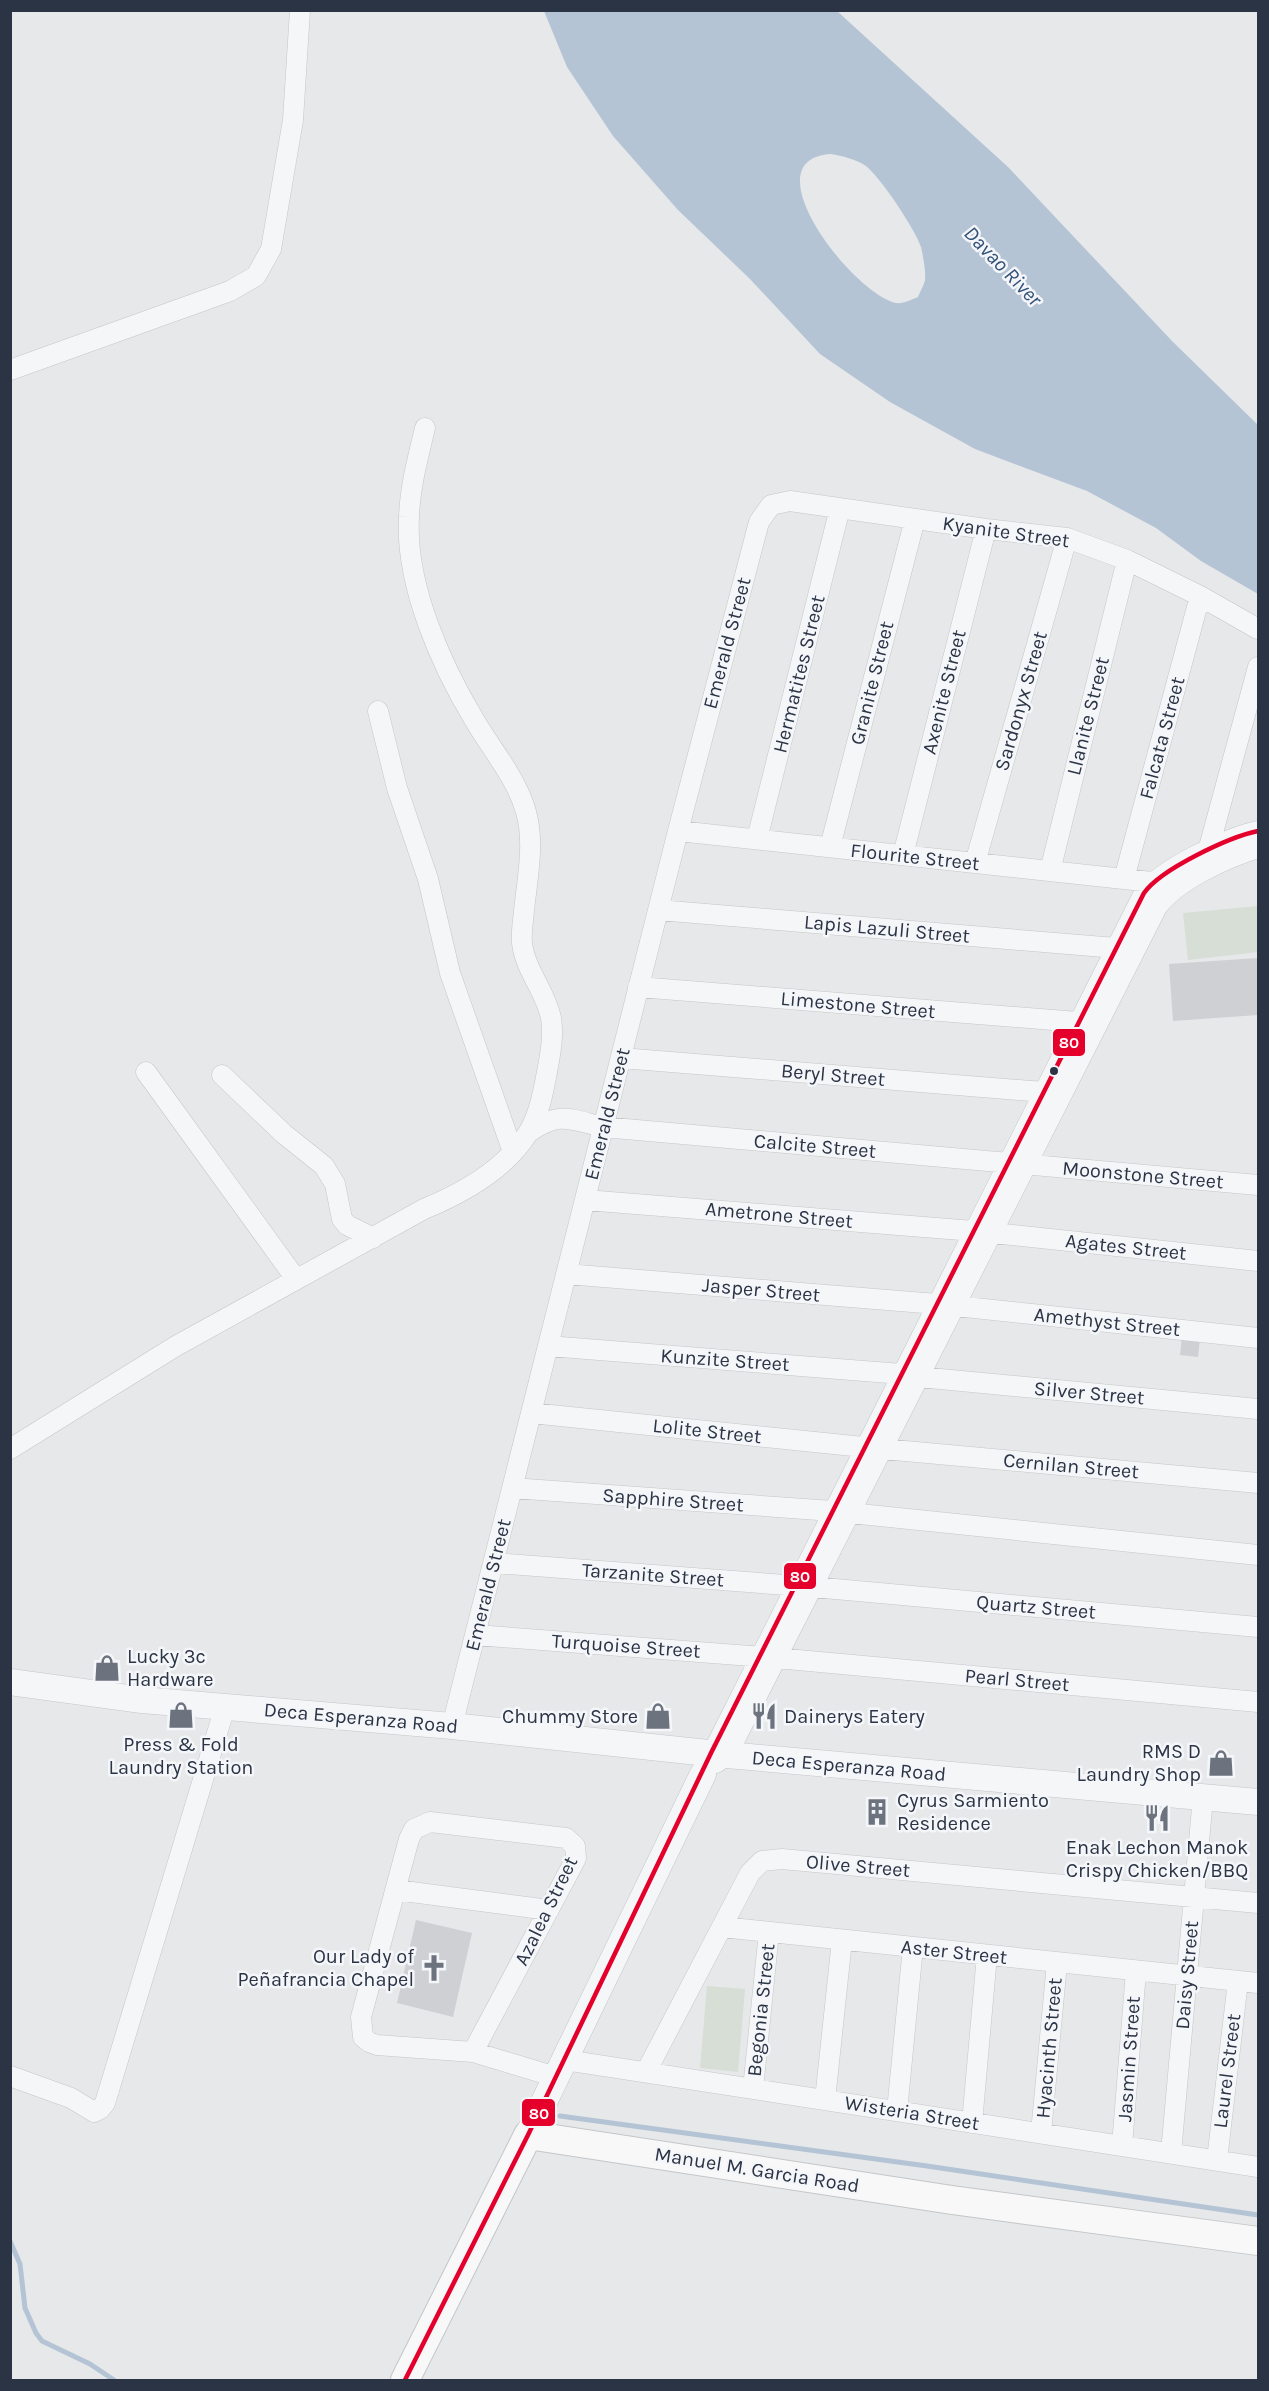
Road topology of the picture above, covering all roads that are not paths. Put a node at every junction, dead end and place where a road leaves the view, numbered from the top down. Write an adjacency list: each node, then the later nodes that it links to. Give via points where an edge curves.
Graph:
1 (300, 10): 2 (street, via 293,120 271,249 256,276 230,291)
2 (10, 370)
3 (425, 428): 34 (street, via 408,518 418,591 447,671 517,788 527,813 528,870 522,940 524,955 551,1018 552,1039 540,1103)
4 (771, 505): 5 (street, Kyanite Street, via 790,501); 14 (street, Emerald Street, via 759,522)
5 (840, 508): 6 (street, Kyanite Street); 16 (street, Hermatites Street)
6 (915, 519): 7 (street, Kyanite Street); 17 (street, Granite Street)
7 (986, 529): 8 (street, Kyanite Street); 20 (street, Axenite Street)
8 (1067, 538): 9 (street, Kyanite Street); 21 (street, Sardonyx Street)
9 (1127, 560): 10 (street, Kyanite Street); 22 (street, Llanite Street)
10 (1200, 596): 11 (street, Kyanite Street); 23 (street, Falcata Street)
11 (1258, 629)
12 (1258, 667): 19 (street)
13 (378, 711): 35 (street, via 397,788 428,879 450,973)
14 (678, 831): 16 (street, Flourite Street); 25 (street, Emerald Street)
15 (1258, 831): 19 (street)
16 (758, 839): 17 (street, Flourite Street)
17 (830, 847): 20 (street, Flourite Street)
18 (1258, 848): 36 (street, via 1182,883 1164,897)
19 (1208, 851): 24 (street)
20 (903, 855): 21 (street, Flourite Street)
21 (975, 863): 22 (street, Flourite Street)
22 (1050, 871): 23 (street, Flourite Street)
23 (1124, 879): 24 (street, Flourite Street)
24 (1152, 882): 26 (street)
25 (658, 910): 26 (street, Lapis Lazuli Street); 27 (street, Emerald Street)
26 (1116, 948): 28 (street)
27 (639, 987): 28 (street, Limestone Street); 29 (street, Emerald Street)
28 (1078, 1022): 32 (street)
29 (621, 1058): 32 (street, Beryl Street); 33 (street, Emerald Street)
30 (146, 1072): 43 (street)
31 (222, 1075): 40 (street, via 324,1166 335,1184 342,1219)
32 (1044, 1092): 36 (street)
33 (603, 1126): 34 (street, Calcite Street, via 552,1118); 36 (street, Calcite Street); 38 (street, Emerald Street)
34 (529, 1132): 35 (street)
35 (513, 1152): 40 (street, via 465,1190)
36 (1018, 1164): 37 (street, Moonstone Street); 39 (street)
37 (1258, 1185)
38 (585, 1200): 39 (street, Ametrone Street); 42 (street, Emerald Street)
39 (983, 1232): 41 (street, Agates Street); 44 (street)
40 (374, 1238): 43 (street)
41 (1258, 1261)
42 (566, 1274): 44 (street, Jasper Street); 46 (street, Emerald Street)
43 (296, 1279): 51 (street, via 176,1346)
44 (946, 1305): 45 (street, Amethyst Street); 47 (street)
45 (1258, 1338)
46 (548, 1346): 47 (street, Kunzite Street); 49 (street, Emerald Street)
47 (911, 1375): 48 (street, Silver Street); 50 (street)
48 (1258, 1409)
49 (531, 1413): 50 (street, Lolite Street); 53 (street, Emerald Street)
50 (874, 1448): 52 (street, Cernilan Street); 54 (street)
51 (10, 1449)
52 (1258, 1483)
53 (512, 1488): 54 (street, Sapphire Street); 56 (street, Emerald Street)
54 (842, 1512): 55 (street, Sapphire Street); 57 (street)
55 (1258, 1555)
56 (494, 1563): 57 (street, Tarzanite Street); 59 (street, Emerald Street)
57 (804, 1586): 58 (street, Quartz Street); 60 (street)
58 (1258, 1627)
59 (476, 1635): 60 (street, Turquoise Street); 64 (street, Emerald Street)
60 (768, 1657): 62 (street, Pearl Street); 65 (street)
61 (10, 1682): 63 (street, Deca Esperanza Road)
62 (1258, 1702)
63 (225, 1707): 64 (street, Deca Esperanza Road); 85 (street, via 105,2103 94,2112 71,2098)
64 (452, 1726): 65 (street, Deca Esperanza Road)
65 (714, 1761): 66 (street, Deca Esperanza Road); 83 (street)
66 (1203, 1797): 67 (street, Deca Esperanza Road); 69 (street, Daisy Street)
67 (1258, 1802)
68 (396, 1890): 71 (street); 71 (street, Azalea Street, via 409,1839 420,1825 442,1822 566,1838 575,1846 576,1858); 82 (street, Wisteria Street, via 362,2017 363,2037 377,2044)
69 (1194, 1898): 70 (street, Olive Street); 72 (street, Olive Street, via 772,1859 750,1873); 79 (street, Daisy Street)
70 (1258, 1903)
71 (549, 1910): 82 (street, Azalea Street)
72 (722, 1927): 73 (street, Aster Street); 84 (street, Olive Street)
73 (768, 1932): 74 (street, Aster Street); 86 (street, Begonia Street)
74 (842, 1940): 75 (street, Aster Street); 87 (street)
75 (913, 1947): 76 (street, Aster Street); 88 (street)
76 (987, 1955): 77 (street, Aster Street); 89 (street)
77 (1057, 1963): 78 (street, Aster Street); 90 (street, Hyacinth Street)
78 (1136, 1971): 79 (street, Aster Street); 92 (street, Jasmin Street)
79 (1187, 1977): 80 (street, Aster Street); 93 (street, Daisy Street)
80 (1238, 1981): 81 (street, Aster Street); 94 (street, Laurel Street)
81 (1258, 1983)
82 (473, 2052): 83 (street, Wisteria Street)
83 (561, 2068): 84 (street, Wisteria Street); 91 (street)
84 (646, 2072): 86 (street, Wisteria Street)
85 (10, 2076)
86 (753, 2089): 87 (street, Wisteria Street)
87 (825, 2100): 88 (street, Wisteria Street)
88 (897, 2111): 89 (street, Wisteria Street)
89 (972, 2123): 90 (street, Wisteria Street)
90 (1041, 2133): 92 (street, Wisteria Street)
91 (528, 2135): 96 (main road, Manuel M. Garcia Road, via 952,2200); 97 (main road)
92 (1122, 2146): 93 (street, Wisteria Street)
93 (1171, 2153): 94 (street, Wisteria Street)
94 (1217, 2160): 95 (street, Wisteria Street)
95 (1258, 2167)
96 (1258, 2241)
97 (405, 2380)

